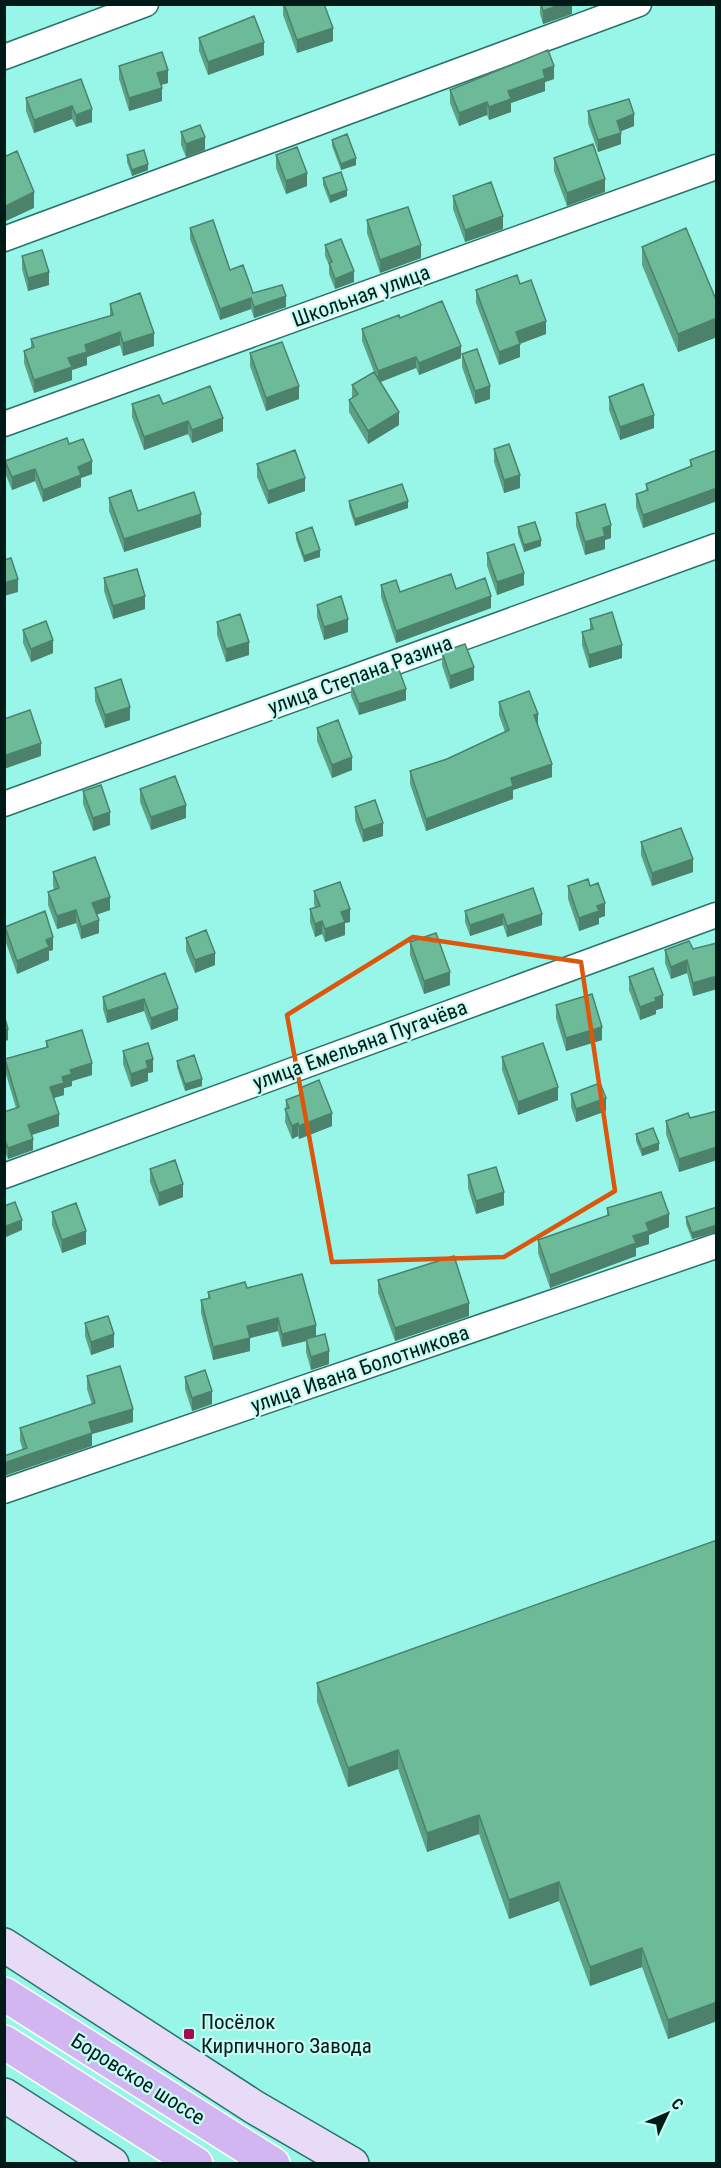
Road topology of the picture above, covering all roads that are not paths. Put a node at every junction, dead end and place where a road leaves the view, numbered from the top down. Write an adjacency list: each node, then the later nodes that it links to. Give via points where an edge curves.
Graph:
1 (146, 4): 3 (street)
2 (639, 4): 5 (street)
3 (4, 57)
4 (717, 167): 6 (street, Школьная улица)
5 (4, 239)
6 (4, 424)
7 (717, 546): 8 (street, улица Степана Разина)
8 (4, 804)
9 (717, 915): 10 (street, улица Емельяна Пугачёва)
10 (4, 1176)
11 (717, 1246): 12 (street, улица Ивана Болотникова)
12 (4, 1491)
13 (4, 1945): 20 (main road, via 254,2108)
14 (4, 1994): 19 (main road, Боровское шоссе)
15 (4, 2042): 18 (main road, Боровское шоссе)
16 (4, 2096): 17 (main road)
17 (112, 2163)
18 (196, 2163)
19 (273, 2163)
20 (352, 2163)

